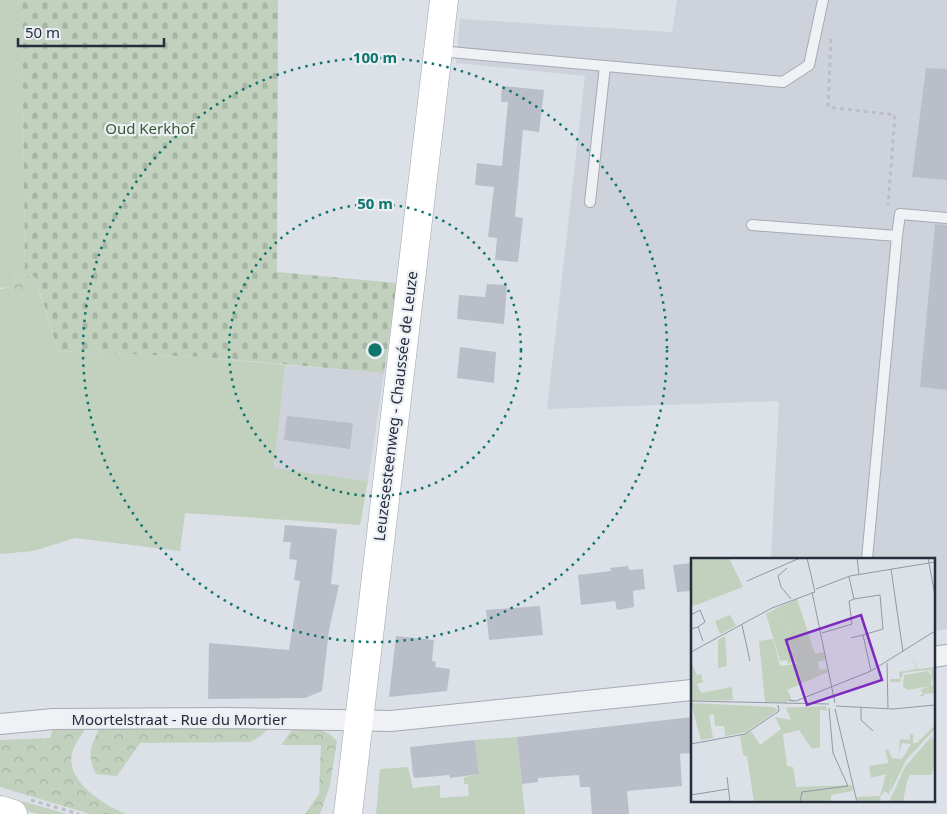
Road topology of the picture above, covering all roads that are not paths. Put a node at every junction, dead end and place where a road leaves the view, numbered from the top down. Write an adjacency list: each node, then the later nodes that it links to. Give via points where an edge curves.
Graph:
1 (444, 0): 3 (main road, Leuzesesteenweg - Chaussée de Leuze)
2 (823, 0): 4 (lane, via 810,65 783,82)
3 (438, 51): 4 (lane); 13 (main road, Leuzesesteenweg - Chaussée de Leuze)
4 (605, 66): 5 (lane)
5 (590, 202)
6 (947, 218): 8 (lane, via 900,214)
7 (752, 225): 8 (lane)
8 (897, 236): 9 (lane)
9 (867, 558)
10 (947, 654): 11 (street)
11 (934, 657)
12 (691, 690): 13 (street, Moortelstraat - Rue du Mortier, via 391,721)
13 (358, 720): 14 (street, Moortelstraat - Rue du Mortier, via 53,719); 17 (main road, Leuzesesteenweg - Chaussée de Leuze)
14 (0, 724)
15 (20, 806): 16 (main road)
16 (0, 810)
17 (347, 813)

